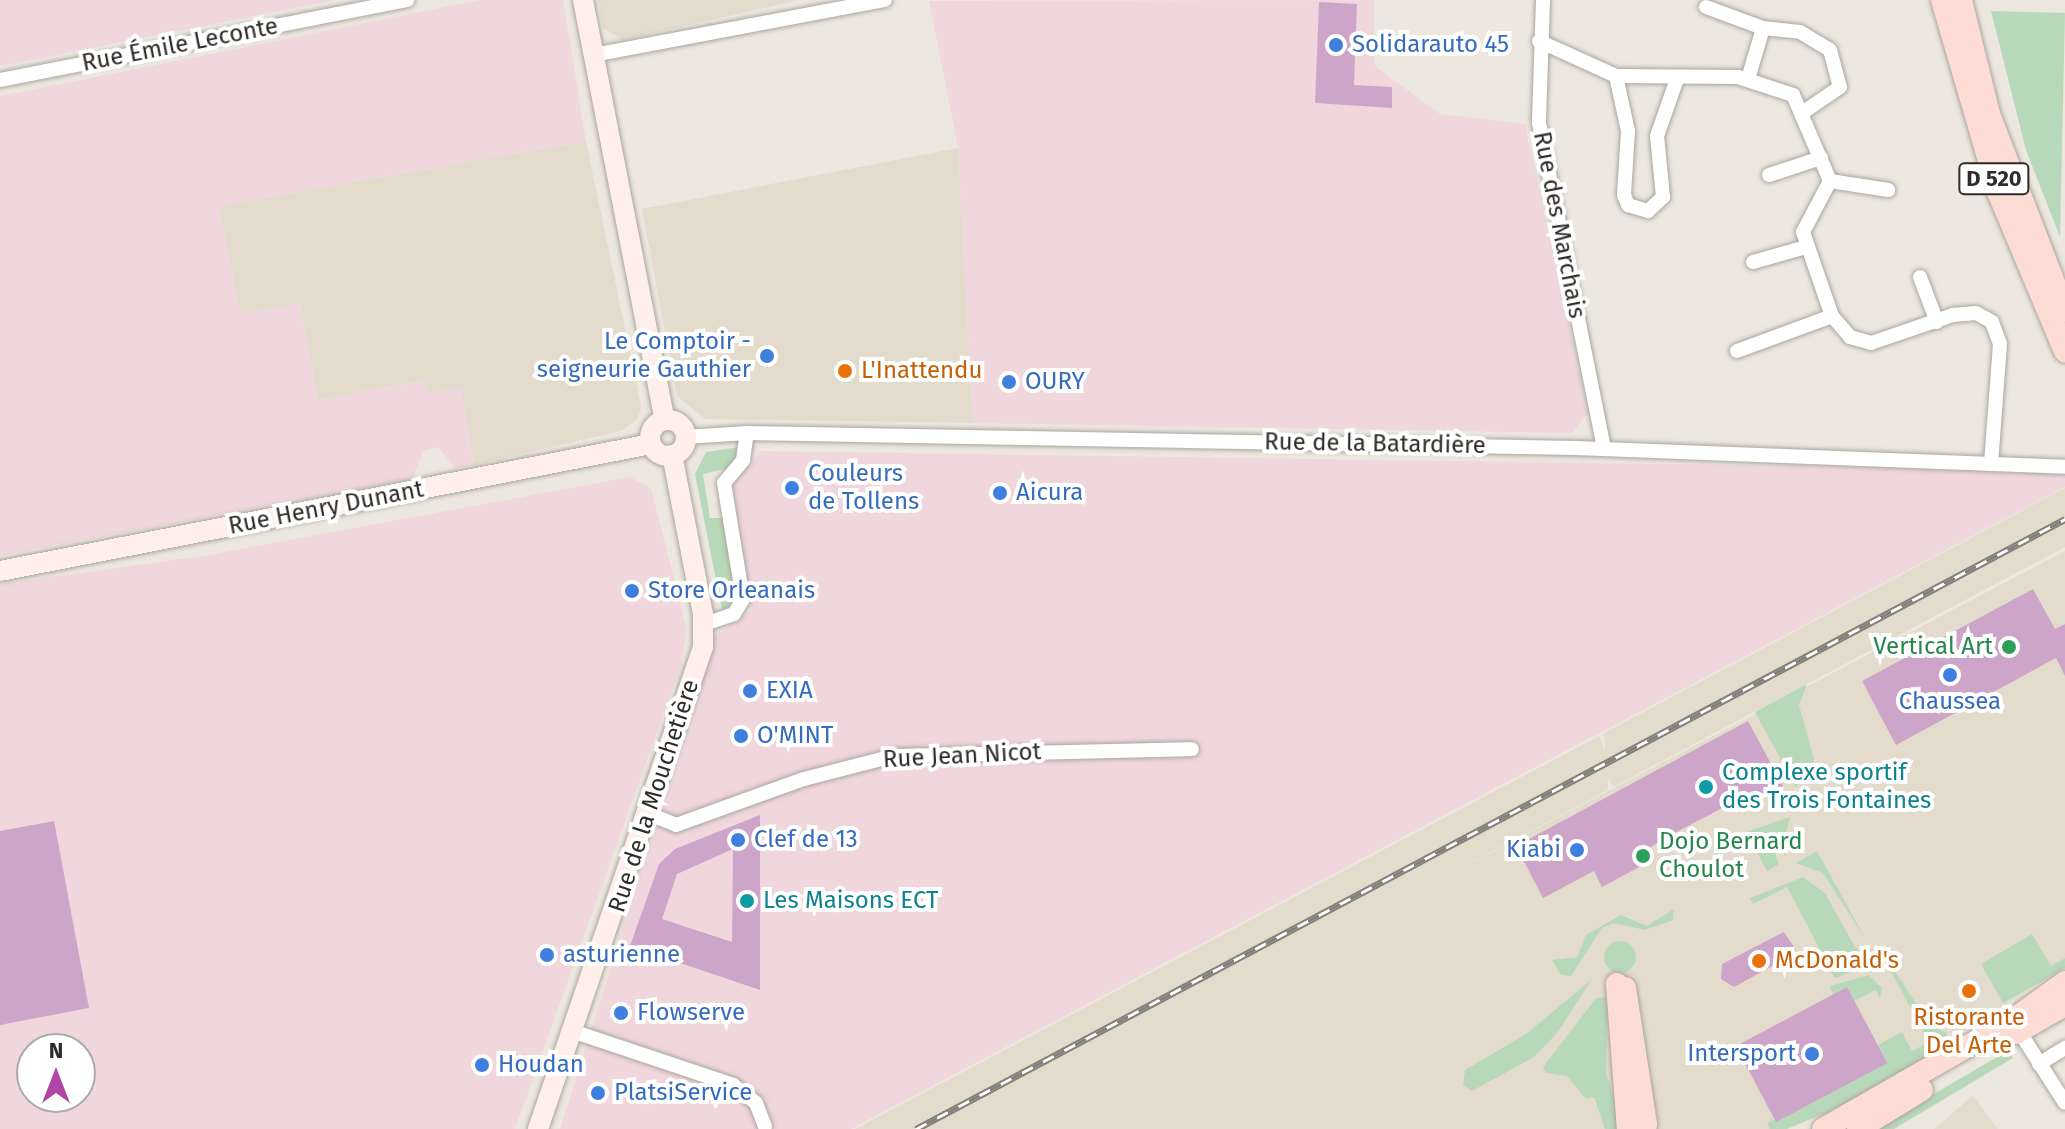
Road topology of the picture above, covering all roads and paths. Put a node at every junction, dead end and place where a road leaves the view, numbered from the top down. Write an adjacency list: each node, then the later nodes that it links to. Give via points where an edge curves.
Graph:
1 (407, 0): 14 (street, Rue Émile Leconte)
2 (583, 0): 10 (street)
3 (885, 0): 10 (street)
4 (1543, 0): 9 (street, Rue des Marchais)
5 (1942, 0): 27 (main road, D 520, via 1998,192)
6 (1961, 0): 23 (main road, D 520, via 1989,114)
7 (1706, 7): 8 (street)
8 (1763, 28): 13 (street); 15 (street, via 1800,32 1830,50 1840,87)
9 (1539, 41): 11 (street); 32 (street, Rue des Marchais, via 1539,123)
10 (593, 55): 28 (street)
11 (1616, 76): 12 (street); 12 (street, via 1628,131 1624,195 1628,205 1648,211 1663,197 1657,136)
12 (1677, 79): 13 (street)
13 (1748, 79): 15 (street, via 1777,86)
14 (0, 80)
15 (1805, 111): 16 (street)
16 (1821, 158): 17 (street); 18 (street)
17 (1769, 175)
18 (1830, 181): 19 (street); 20 (street, via 1808,216)
19 (1888, 190)
20 (1806, 247): 21 (street); 24 (street)
21 (1753, 262)
22 (1920, 277): 25 (street)
23 (2065, 311)
24 (1832, 316): 25 (street, via 1850,337 1871,343); 26 (street)
25 (1937, 322): 34 (street, via 1976,313 1992,322 2000,344)
26 (1737, 351)
27 (2065, 351)
28 (665, 420): 30 (street, via 677,422); 31 (street, via 652,429)
29 (747, 433): 30 (street, Rue de la Batardière); 32 (street, Rue de la Batardière); 37 (street, via 745,456 724,483 743,599 734,614)
30 (685, 437): 33 (street)
31 (651, 444): 33 (street); 36 (street, Rue Henry Dunant)
32 (1604, 448): 34 (street, Rue de la Batardière)
33 (672, 455): 37 (street, Rue de la Mouchetière)
34 (1991, 464): 35 (street, Rue de la Batardière)
35 (2065, 467)
36 (0, 571)
37 (705, 624): 39 (street, Rue de la Mouchetière, via 700,657)
38 (1192, 749): 39 (street, Rue Jean Nicot, via 893,756 804,779 676,825)
39 (649, 814): 45 (street, Rue de la Mouchetière)
40 (2065, 982): 44 (main road)
41 (1619, 991): 51 (main road)
42 (2065, 991): 44 (street)
43 (2065, 1005): 44 (main road)
44 (2014, 1027): 47 (street); 48 (main road); 53 (main road)
45 (575, 1032): 50 (street, via 733,1085 756,1103); 52 (street, Rue de la Mouchetière)
46 (2065, 1048): 47 (street)
47 (2039, 1064): 49 (street)
48 (1952, 1072): 54 (main road); 55 (main road)
49 (2065, 1103)
50 (765, 1126)
51 (1637, 1127)
52 (538, 1129)
53 (1823, 1129)
54 (1844, 1129)
55 (1858, 1129)

